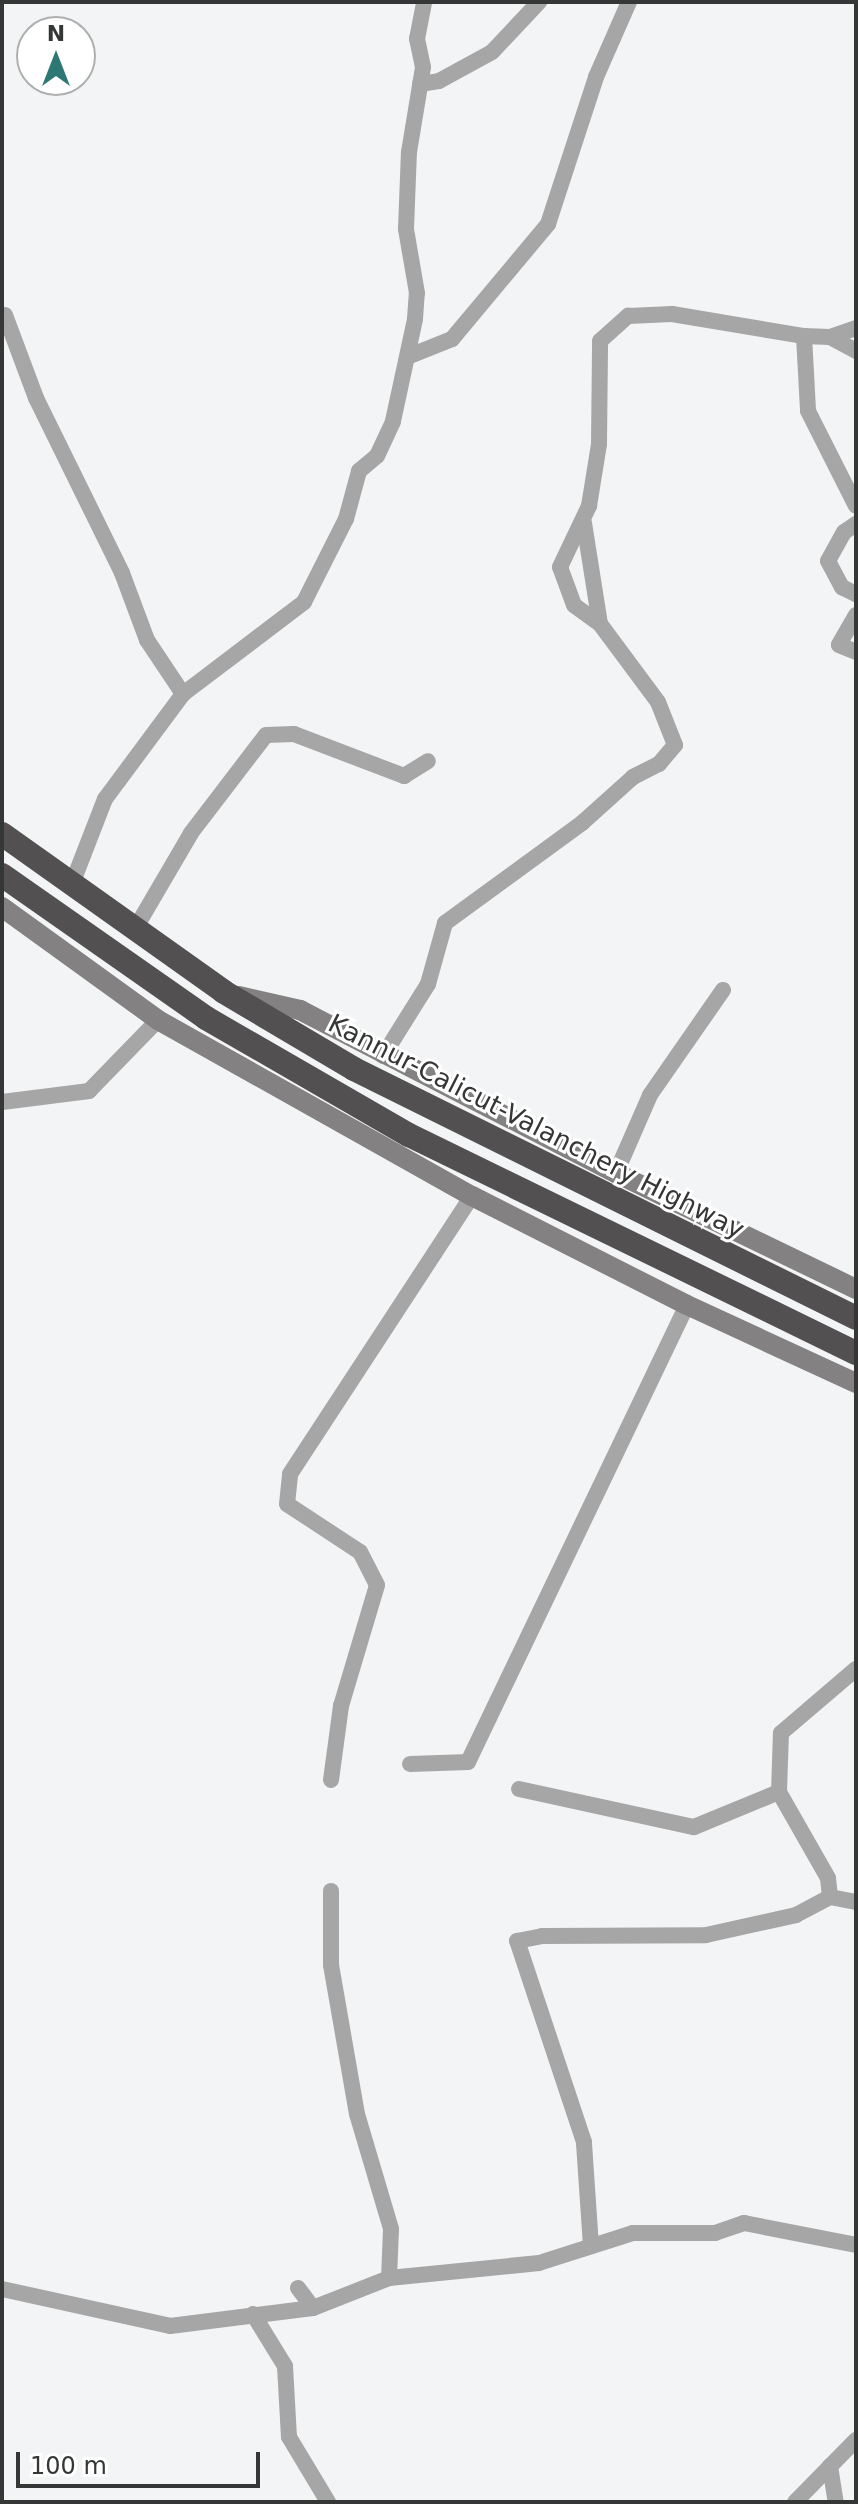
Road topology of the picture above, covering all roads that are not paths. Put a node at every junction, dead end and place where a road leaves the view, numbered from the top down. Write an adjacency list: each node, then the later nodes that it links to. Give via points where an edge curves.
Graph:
1 (424, 2): 4 (street, via 417,39)
2 (539, 2): 4 (street, via 492,52 439,81)
3 (629, 2): 10 (street, via 596,77 548,224 452,339)
4 (420, 84): 10 (street, via 409,152 406,229 417,293)
5 (5, 315): 18 (street, via 36,398 122,573 147,640)
6 (856, 328): 8 (street)
7 (804, 336): 8 (street); 11 (street, via 808,411); 12 (street, via 672,314 628,316 600,341 599,444)
8 (830, 337): 9 (street)
9 (856, 351)
10 (412, 355): 18 (street, via 393,421 377,456 359,471 346,519 304,602)
11 (856, 506)
12 (583, 519): 16 (street); 16 (street, via 560,567 574,605)
13 (856, 524): 14 (street, via 844,532 828,561 842,587)
14 (856, 594)
15 (856, 615): 17 (street, via 839,645)
16 (600, 624): 28 (street, via 658,702 675,745 659,764 633,777 582,823 445,923 428,984)
17 (856, 652)
18 (183, 694): 22 (street, via 105,799)
19 (428, 761): 24 (street, via 404,776 294,734 266,735 191,833)
20 (2, 834): 22 (highway, Kannur-Calicut-Valanchery Highway)
21 (2, 875): 35 (highway, via 206,1018 409,1135)
22 (72, 884): 24 (highway, Kannur-Calicut-Valanchery Highway)
23 (2, 907): 27 (street)
24 (135, 929): 26 (highway, Kannur-Calicut-Valanchery Highway)
25 (723, 990): 30 (street, via 650,1095)
26 (224, 992): 28 (street, via 300,1010); 34 (highway, Kannur-Calicut-Valanchery Highway, via 413,1102)
27 (158, 1020): 29 (street, via 89,1091); 31 (street)
28 (383, 1056): 30 (street)
29 (2, 1102)
30 (616, 1173): 32 (street)
31 (472, 1196): 33 (street); 41 (street, via 290,1474 287,1504 360,1552 377,1585 341,1706)
32 (856, 1289)
33 (687, 1305): 36 (street); 40 (street, via 468,1762)
34 (856, 1318)
35 (856, 1353)
36 (833, 1375): 37 (street); 38 (street)
37 (856, 1383)
38 (856, 1394)
39 (856, 1669): 43 (street, via 781,1733)
40 (410, 1764)
41 (331, 1780)
42 (519, 1789): 43 (street, via 694,1827)
43 (779, 1792): 45 (street, via 828,1878)
44 (331, 1891): 49 (street, via 331,1965 357,2114 391,2229)
45 (830, 1897): 46 (street); 48 (street, via 796,1915 706,1935 542,1936 517,1941 584,2142)
46 (856, 1902)
47 (856, 2245): 48 (street, via 744,2223 715,2233 633,2233)
48 (591, 2246): 49 (street, via 500,2270)
49 (389, 2278): 52 (street)
50 (298, 2288): 52 (street)
51 (2, 2289): 53 (street, via 170,2326)
52 (313, 2308): 53 (street)
53 (253, 2314): 56 (street, via 285,2366 289,2437)
54 (856, 2440): 55 (street)
55 (830, 2466): 57 (street); 58 (street)
56 (328, 2502)
57 (795, 2502)
58 (836, 2502)

